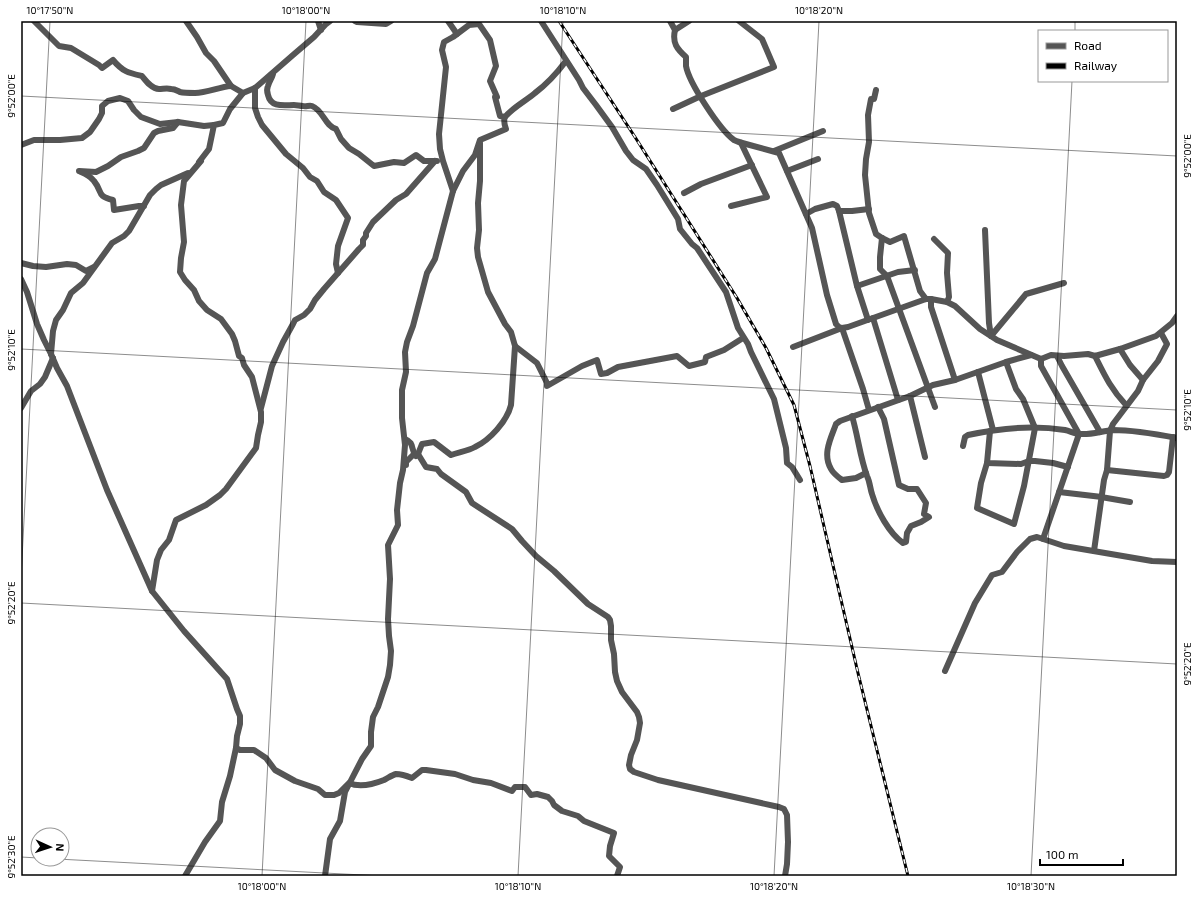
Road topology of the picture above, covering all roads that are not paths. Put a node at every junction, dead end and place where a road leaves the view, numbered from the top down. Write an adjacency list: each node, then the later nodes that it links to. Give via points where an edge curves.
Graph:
1 (34, 21): 18 (street, via 59,46 71,48 102,68 113,60 128,73 142,76 155,89 169,88 202,93)
2 (186, 21): 18 (street)
3 (318, 21): 13 (street)
4 (330, 21): 13 (street)
5 (355, 21): 6 (street, via 386,24)
6 (391, 21)
7 (448, 21): 15 (street)
8 (541, 21): 16 (street)
9 (670, 21): 14 (street)
10 (689, 21): 14 (street)
11 (739, 21): 22 (street, via 762,39 774,67)
12 (482, 22): 15 (street, via 469,25); 24 (street, via 490,40 496,66 490,81 497,97 495,98 500,116)
13 (321, 30): 17 (street)
14 (675, 30): 22 (street, via 673,39 679,51 686,57 688,72)
15 (457, 34): 35 (street, via 444,42 442,50 446,67 439,134)
16 (566, 61): 24 (street, via 552,80); 64 (street, via 626,151 633,160 646,169 678,219 680,229 697,248 726,292)
17 (274, 71): 19 (street); 34 (street, via 267,87 273,103 302,107 310,105 319,109 349,148 374,166 404,163 416,155 424,162)
18 (231, 86): 21 (street)
19 (255, 88): 21 (street); 51 (street, via 255,108 262,125 286,154 310,177 317,180 324,192 336,200 348,218 337,252)
20 (876, 90): 42 (street, via 874,99 871,99 868,115 869,142 865,175)
21 (243, 93): 26 (street, via 223,123)
22 (701, 96): 23 (street); 29 (street, via 728,134)
23 (673, 109)
24 (505, 117): 28 (street, via 506,130)
25 (178, 122): 26 (street); 30 (street, via 160,124 141,117 128,101 120,98 108,101 102,106 99,119 82,138 34,140); 40 (street, via 172,128 154,133 144,148 121,157 96,172 79,171 95,182 102,196 113,200 114,210)
26 (214, 125): 33 (street, via 209,149)
27 (823, 131): 31 (street)
28 (480, 140): 38 (street, via 475,155); 65 (street, via 478,257 488,292 511,332)
29 (741, 143): 31 (street); 36 (street)
30 (21, 145)
31 (774, 152): 37 (street, via 779,154)
32 (818, 159): 37 (street)
33 (201, 161): 40 (street, via 186,174 161,185 150,195); 85 (street, via 184,181 181,205 184,242 180,272 199,301 221,319 232,334 239,356 252,377)
34 (435, 161): 35 (street); 51 (street, via 406,194 373,222 363,244)
35 (443, 161): 38 (street)
36 (752, 165): 39 (street); 41 (street, via 767,196)
37 (787, 171): 44 (street)
38 (453, 190): 93 (street, via 435,259 427,273 405,352 402,418)
39 (684, 193)
40 (144, 206): 49 (street, via 129,231 112,243)
41 (730, 206)
42 (869, 209): 43 (street); 46 (street, via 876,234)
43 (839, 211): 44 (street, via 833,204); 55 (street)
44 (806, 214): 61 (street, via 812,228 836,324)
45 (985, 230): 63 (street)
46 (882, 238): 50 (street, via 890,242 904,236); 52 (street, via 880,269)
47 (934, 240): 57 (street, via 948,253)
48 (21, 263): 49 (street, via 46,267 76,265 86,271)
49 (95, 266): 69 (street, via 83,283 71,293 56,320)
50 (915, 270): 52 (street); 56 (street, via 920,291)
51 (338, 273): 85 (street, via 310,309 295,320 280,347 272,366)
52 (887, 276): 55 (street); 58 (street)
53 (21, 279): 69 (street)
54 (1064, 283): 63 (street, via 1026,294)
55 (857, 286): 60 (street)
56 (929, 299): 57 (street); 58 (street); 75 (street)
57 (947, 302): 63 (street)
58 (899, 309): 60 (street); 77 (street)
59 (1177, 316): 62 (street)
60 (870, 319): 61 (street); 79 (street)
61 (842, 328): 66 (street); 84 (street)
62 (1161, 333): 67 (street); 76 (street, via 1167,344)
63 (991, 336): 68 (street)
64 (743, 338): 65 (street, via 706,357 705,362 689,366 677,356 618,367 601,374 597,360 547,386 537,364); 103 (street, via 774,399 786,448 787,464)
65 (515, 346): 95 (street, via 510,412 500,426 472,449 451,455 434,442 422,444)
66 (793, 347)
67 (1120, 349): 71 (street); 76 (street)
68 (1032, 355): 72 (street); 73 (street)
69 (52, 356): 83 (street, via 45,377 31,391); 110 (street, via 67,386 107,490)
70 (1057, 356): 71 (street); 72 (street, via 1051,355); 90 (street)
71 (1095, 356): 80 (street, via 1109,384)
72 (1041, 360): 91 (street)
73 (1006, 362): 74 (street); 87 (street)
74 (978, 372): 75 (street); 89 (street)
75 (955, 380): 77 (street)
76 (1143, 380): 80 (street, via 1138,391)
77 (927, 387): 78 (street); 82 (street)
78 (910, 396): 79 (street); 96 (street)
79 (898, 400): 81 (street)
80 (1126, 405): 88 (street)
81 (878, 407): 84 (street); 102 (street, via 884,419 899,485 917,489 926,503 924,514 929,517 911,526 906,542 901,542 894,535 881,516)
82 (936, 407)
83 (21, 408)
84 (869, 410): 86 (street)
85 (261, 412): 110 (street, via 256,448 226,489 206,505 176,520 169,540 157,560)
86 (852, 416): 102 (street); 102 (street, via 836,424 826,451 827,458 831,469 842,480)
87 (1035, 428): 89 (street); 91 (street, via 1066,430); 97 (street)
88 (1110, 430): 90 (street); 92 (street); 101 (street)
89 (992, 431): 94 (street, via 968,435); 98 (street)
90 (1100, 432): 91 (street)
91 (1079, 434): 99 (street)
92 (1175, 437): 101 (street, via 1167,476)
93 (405, 439): 95 (street, via 412,444); 100 (street)
94 (962, 446)
95 (416, 454): 100 (street, via 406,462); 117 (street, via 426,467 437,469 466,492 472,503 516,532 536,556 588,604 608,617 616,676 622,692 637,712 640,723 630,769 658,780 784,810 787,815 788,842)
96 (925, 458)
97 (1029, 461): 98 (street, via 1021,464); 98 (street, via 1014,524 977,508 981,483); 99 (street)
98 (988, 463)
99 (1068, 467): 104 (street)
100 (403, 470): 113 (street, via 397,510 398,525 388,545 388,619 391,651 388,677 373,717 371,746)
101 (1106, 470): 105 (street)
102 (866, 473)
103 (800, 480)
104 (1059, 492): 105 (street); 107 (street)
105 (1102, 497): 106 (street); 108 (street)
106 (1130, 502)
107 (1043, 539): 108 (street, via 1064,546); 111 (street, via 1030,539 1002,572 992,575 975,604)
108 (1094, 551): 109 (street, via 1152,561)
109 (1177, 562)
110 (152, 591): 112 (street, via 227,679 240,716)
111 (945, 671)
112 (236, 748): 113 (street, via 254,750 266,758 275,770 318,789 325,795 334,796); 114 (street, via 222,802 220,821)
113 (349, 783): 115 (street, via 340,821 330,839); 116 (street, via 367,785 395,774 412,778 426,770 455,774 512,791 515,787 525,787 532,795 548,797 562,811 614,833 609,856 620,867)
114 (185, 876)
115 (324, 876)
116 (617, 876)
117 (785, 876)

